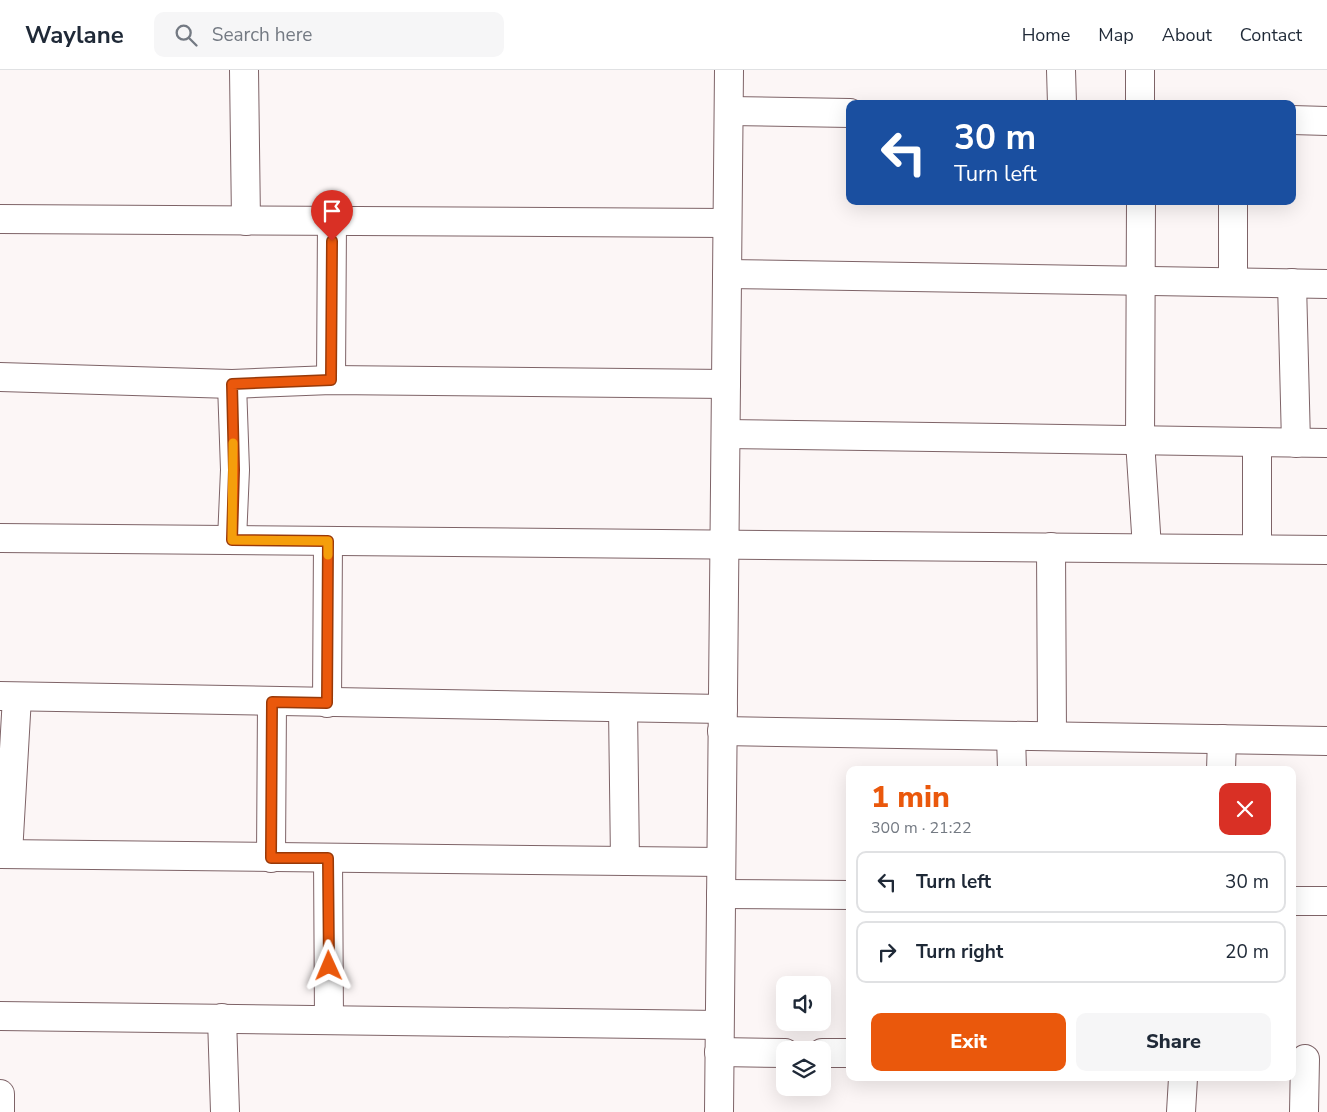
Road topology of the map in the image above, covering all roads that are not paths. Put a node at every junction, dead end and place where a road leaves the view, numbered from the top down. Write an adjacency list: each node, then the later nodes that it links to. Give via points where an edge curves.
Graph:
1 (244, 70): 14 (street)
2 (729, 70): 7 (street)
3 (1061, 70): 5 (street)
4 (1140, 70): 6 (street)
5 (1062, 100)
6 (1140, 100)
7 (729, 111): 8 (street); 16 (street)
8 (846, 113)
9 (1296, 120): 10 (street)
10 (1327, 121)
11 (1140, 205): 18 (street)
12 (1233, 205): 19 (street)
13 (0, 219): 14 (street)
14 (246, 221): 15 (street)
15 (332, 221): 16 (street); 23 (street)
16 (728, 223): 17 (street)
17 (727, 274): 18 (street); 25 (street)
18 (1141, 281): 19 (street); 28 (street)
19 (1233, 282): 20 (street)
20 (1292, 283): 21 (street); 30 (street)
21 (1327, 284)
22 (0, 377): 24 (street); 26 (street)
23 (331, 380): 24 (street); 25 (street)
24 (232, 384): 33 (street)
25 (726, 384): 27 (street)
26 (0, 393)
27 (726, 434): 28 (street); 35 (street)
28 (1140, 440): 29 (street); 37 (street)
29 (1257, 442): 30 (street); 38 (street)
30 (1296, 443): 31 (street)
31 (1327, 443)
32 (0, 538): 33 (street)
33 (232, 540): 34 (street)
34 (328, 541): 35 (street); 42 (street)
35 (724, 544): 36 (street); 44 (street)
36 (1051, 547): 37 (street); 46 (street)
37 (1147, 548): 38 (street)
38 (1257, 549): 39 (street)
39 (1327, 550)
40 (9, 697): 41 (street); 51 (street)
41 (272, 702): 42 (street); 52 (street)
42 (327, 703): 43 (street)
43 (623, 708): 44 (street); 54 (street)
44 (722, 720): 45 (street); 55 (street)
45 (1011, 736): 46 (street); 49 (street)
46 (1052, 736): 47 (street)
47 (1222, 739): 48 (street); 50 (street)
48 (1327, 741)
49 (1012, 766)
50 (1221, 766)
51 (4, 854): 52 (street)
52 (271, 858): 53 (street)
53 (328, 858): 54 (street); 62 (street)
54 (625, 861): 55 (street)
55 (721, 862): 56 (street)
56 (721, 894): 57 (street); 63 (street)
57 (846, 895)
58 (1296, 901): 59 (street)
59 (1327, 901)
60 (0, 1016): 61 (street)
61 (222, 1018): 62 (street); 72 (street)
62 (329, 1020): 63 (street)
63 (720, 1025): 64 (street)
64 (719, 1052): 65 (street); 73 (street)
65 (776, 1052)
66 (831, 1053): 67 (street)
67 (846, 1053)
68 (1308, 1059): 75 (street)
69 (1183, 1081): 74 (street)
70 (0, 1094): 71 (street)
71 (0, 1112)
72 (225, 1112)
73 (719, 1112)
74 (1182, 1112)
75 (1304, 1112)

